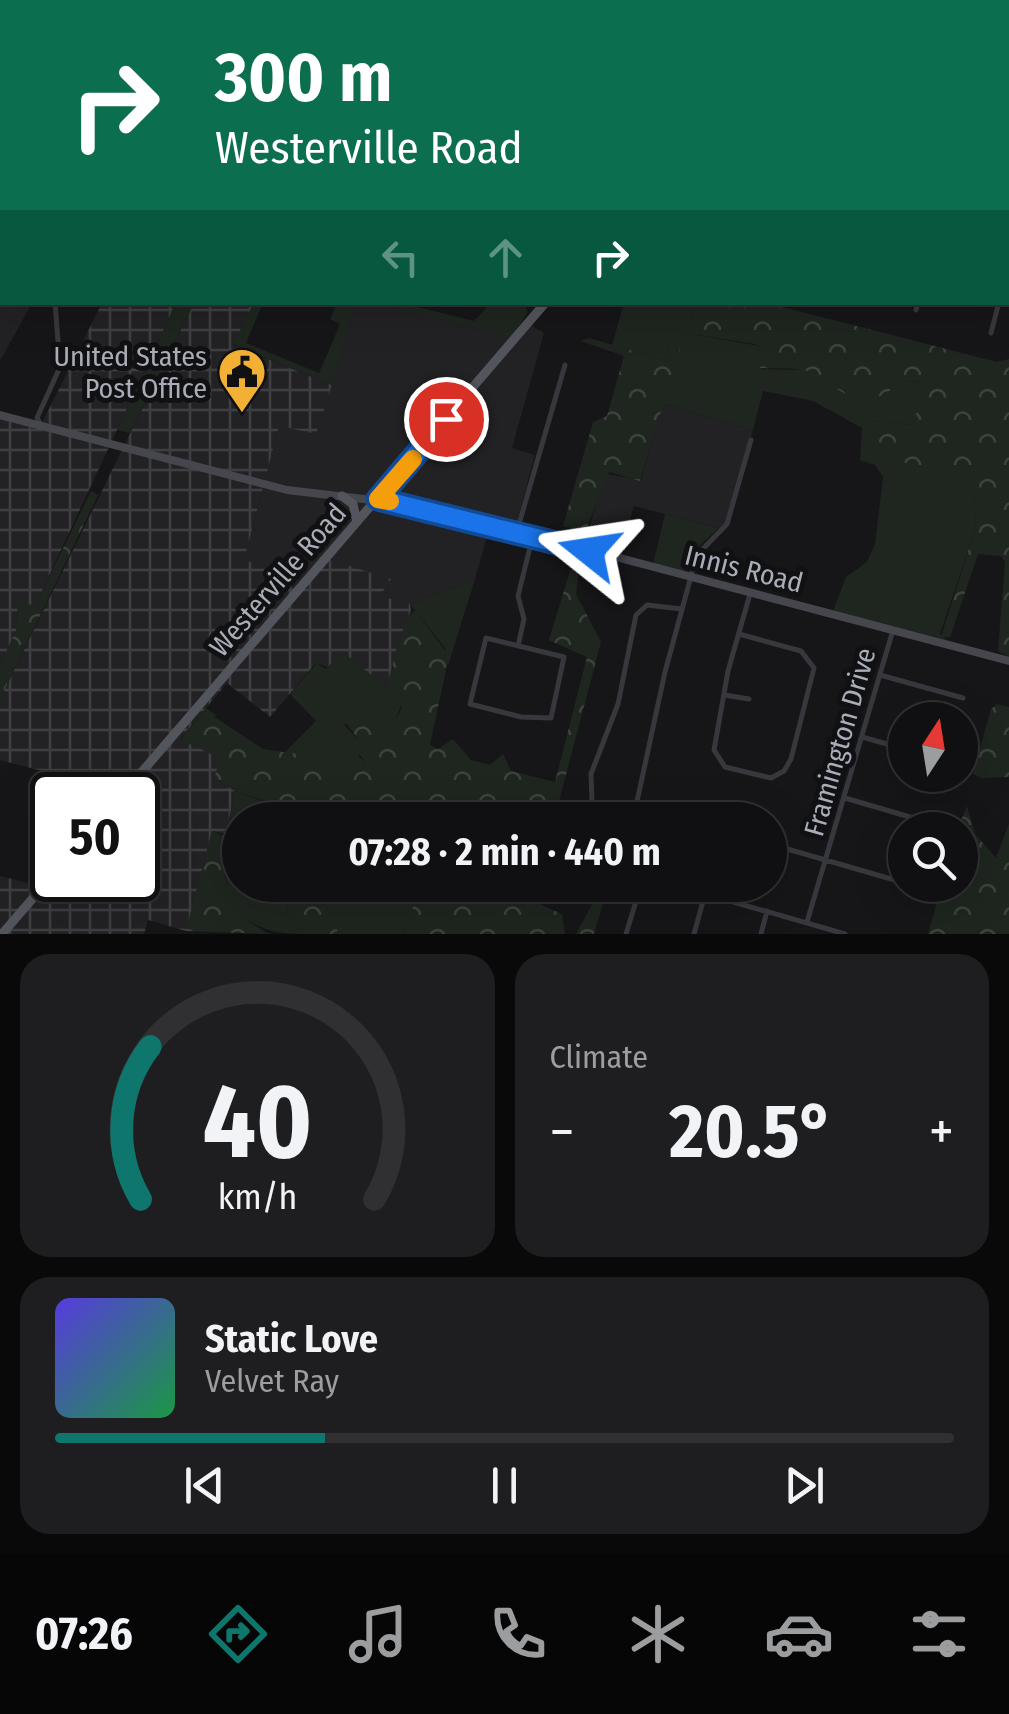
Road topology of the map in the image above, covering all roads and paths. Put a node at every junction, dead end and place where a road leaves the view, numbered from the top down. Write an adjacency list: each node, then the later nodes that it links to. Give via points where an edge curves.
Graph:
1 (56, 305): 7 (street, via 60,367 37,418)
2 (543, 305): 10 (main road, Westerville Road)
3 (998, 305): 4 (street)
4 (991, 333)
5 (564, 365): 12 (street)
6 (0, 415): 7 (main road, Innis Road)
7 (41, 426): 9 (main road, Innis Road, via 256,483)
8 (751, 440): 14 (street, via 727,524 701,552)
9 (342, 496): 10 (main road, Innis Road); 11 (main road, via 357,511)
10 (378, 499): 11 (main road, Westerville Road); 12 (main road, Innis Road)
11 (356, 524): 27 (main road, Westerville Road)
12 (516, 531): 13 (main road, Innis Road)
13 (533, 536): 14 (main road, Innis Road); 19 (street, via 518,596 524,619)
14 (691, 579): 15 (main road, Innis Road); 16 (street)
15 (750, 594): 17 (main road, Innis Road); 18 (street)
16 (682, 609): 29 (street, via 646,605 636,615 618,704 590,774); 30 (street)
17 (893, 630): 20 (main road, Innis Road); 21 (street, Framington Drive)
18 (739, 634): 22 (street); 22 (street, via 801,651 814,668 791,759 778,776 757,778 718,759)
19 (518, 646): 19 (street, via 486,638 469,701 521,717 552,718 566,661)
20 (1009, 661)
21 (880, 675): 23 (street); 25 (street, Framington Drive)
22 (724, 696): 24 (street)
23 (962, 698)
24 (749, 700)
25 (862, 737): 26 (street); 28 (street, Framington Drive)
26 (888, 744)
27 (142, 772)
28 (845, 798): 31 (street); 33 (street, Framington Drive)
29 (592, 802)
30 (637, 802)
31 (893, 812)
32 (787, 849): 33 (street)
33 (826, 860): 34 (street); 40 (street, Framington Drive)
34 (888, 879)
35 (30, 901): 42 (main road)
36 (635, 902): 43 (street)
37 (703, 902): 44 (street)
38 (734, 902): 39 (street)
39 (767, 911): 40 (street); 45 (street)
40 (808, 922): 41 (street)
41 (829, 932): 46 (street)
42 (1, 934)
43 (626, 934)
44 (694, 934)
45 (761, 934)
46 (844, 934)

